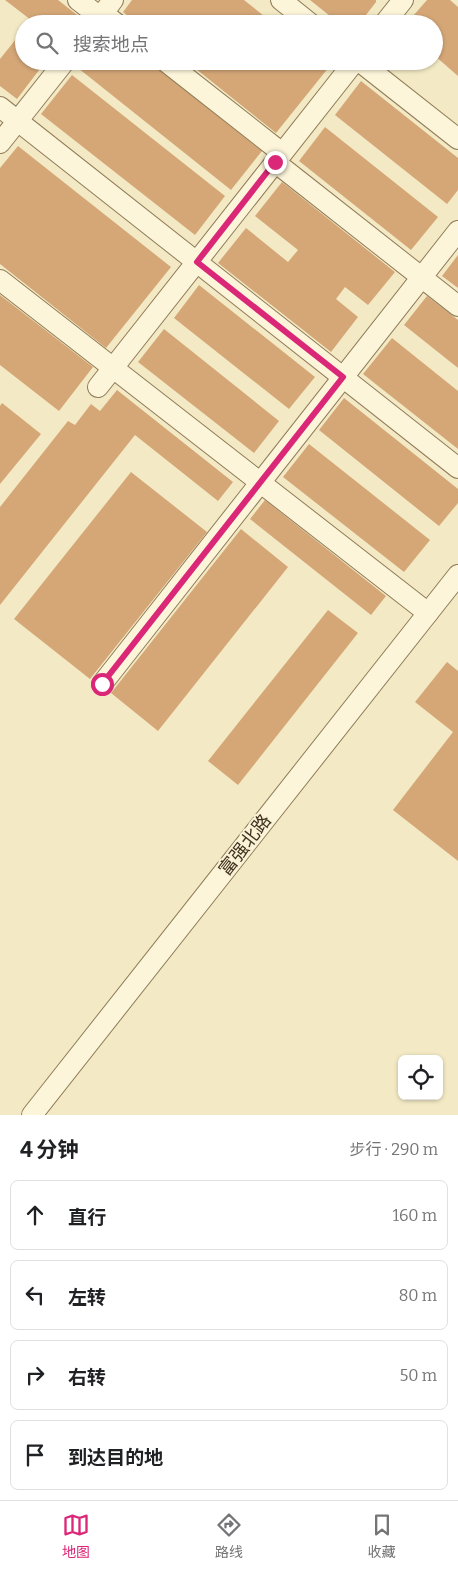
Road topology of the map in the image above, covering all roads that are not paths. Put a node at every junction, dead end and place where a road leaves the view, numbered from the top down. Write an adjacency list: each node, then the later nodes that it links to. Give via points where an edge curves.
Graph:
1 (78, 0): 4 (street)
2 (281, 0): 5 (street)
3 (403, 0): 6 (street)
4 (104, 15)
5 (300, 15)
6 (391, 15)
7 (58, 70): 12 (street)
8 (176, 70): 15 (street)
9 (348, 70): 15 (street)
10 (370, 70): 13 (street)
11 (0, 107): 12 (street)
12 (18, 121): 14 (street); 17 (street)
13 (458, 139)
14 (0, 143)
15 (279, 158): 17 (street); 18 (street)
16 (458, 231): 18 (street)
17 (197, 262): 21 (street); 22 (street)
18 (422, 277): 20 (street); 22 (street)
19 (0, 280): 21 (street)
20 (458, 306)
21 (114, 368): 23 (street); 25 (street)
22 (343, 377): 24 (street); 25 (street)
23 (98, 387)
24 (458, 468)
25 (260, 482): 27 (street); 28 (street)
26 (458, 575): 27 (street, 富强北路)
27 (428, 613): 29 (street, 富强北路)
28 (102, 684)
29 (32, 1115)

